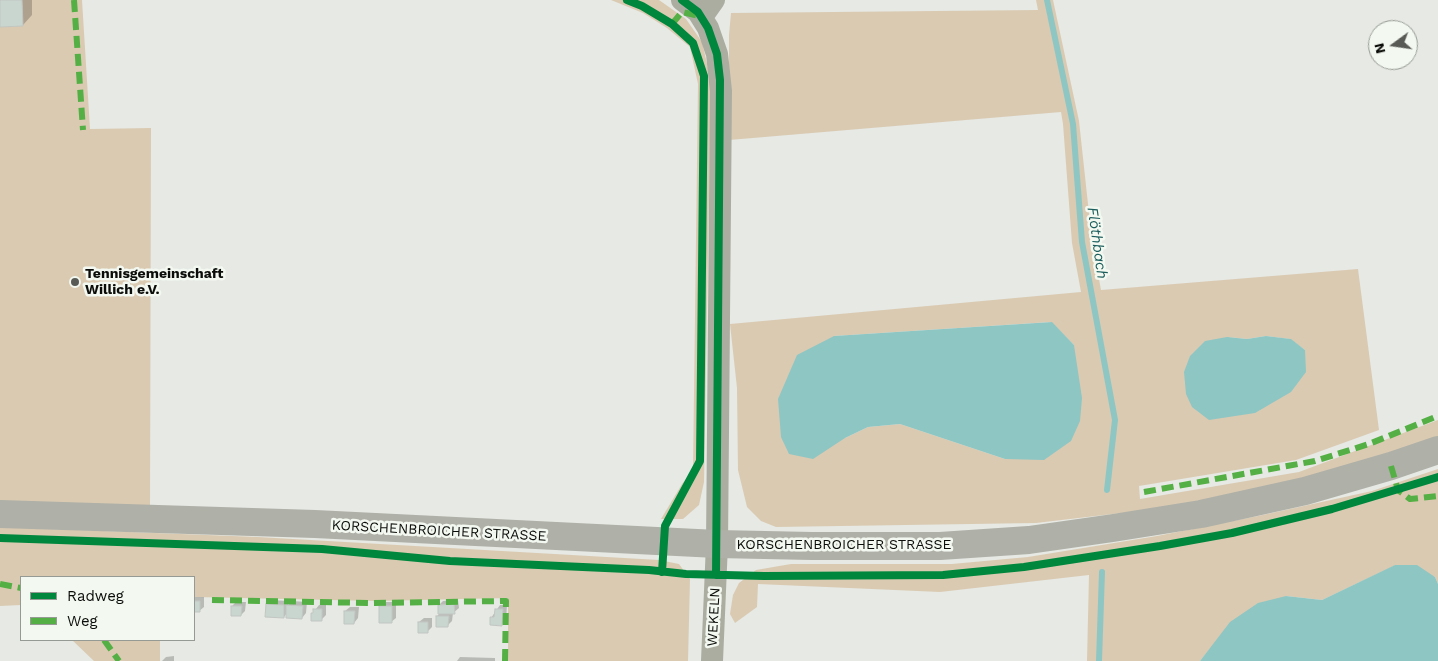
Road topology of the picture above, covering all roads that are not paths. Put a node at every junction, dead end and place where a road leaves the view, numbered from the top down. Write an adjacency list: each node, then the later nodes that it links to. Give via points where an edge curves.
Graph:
1 (682, 0): 2 (street)
2 (708, 8): 5 (street, WEKELN, via 721,91)
3 (1438, 450): 5 (main road, KORSCHENBROICHER STRASSE, via 1348,479 1252,504 1029,540 940,546)
4 (0, 514): 5 (main road, KORSCHENBROICHER STRASSE, via 316,524)
5 (717, 544): 6 (street, WEKELN)
6 (712, 661)

